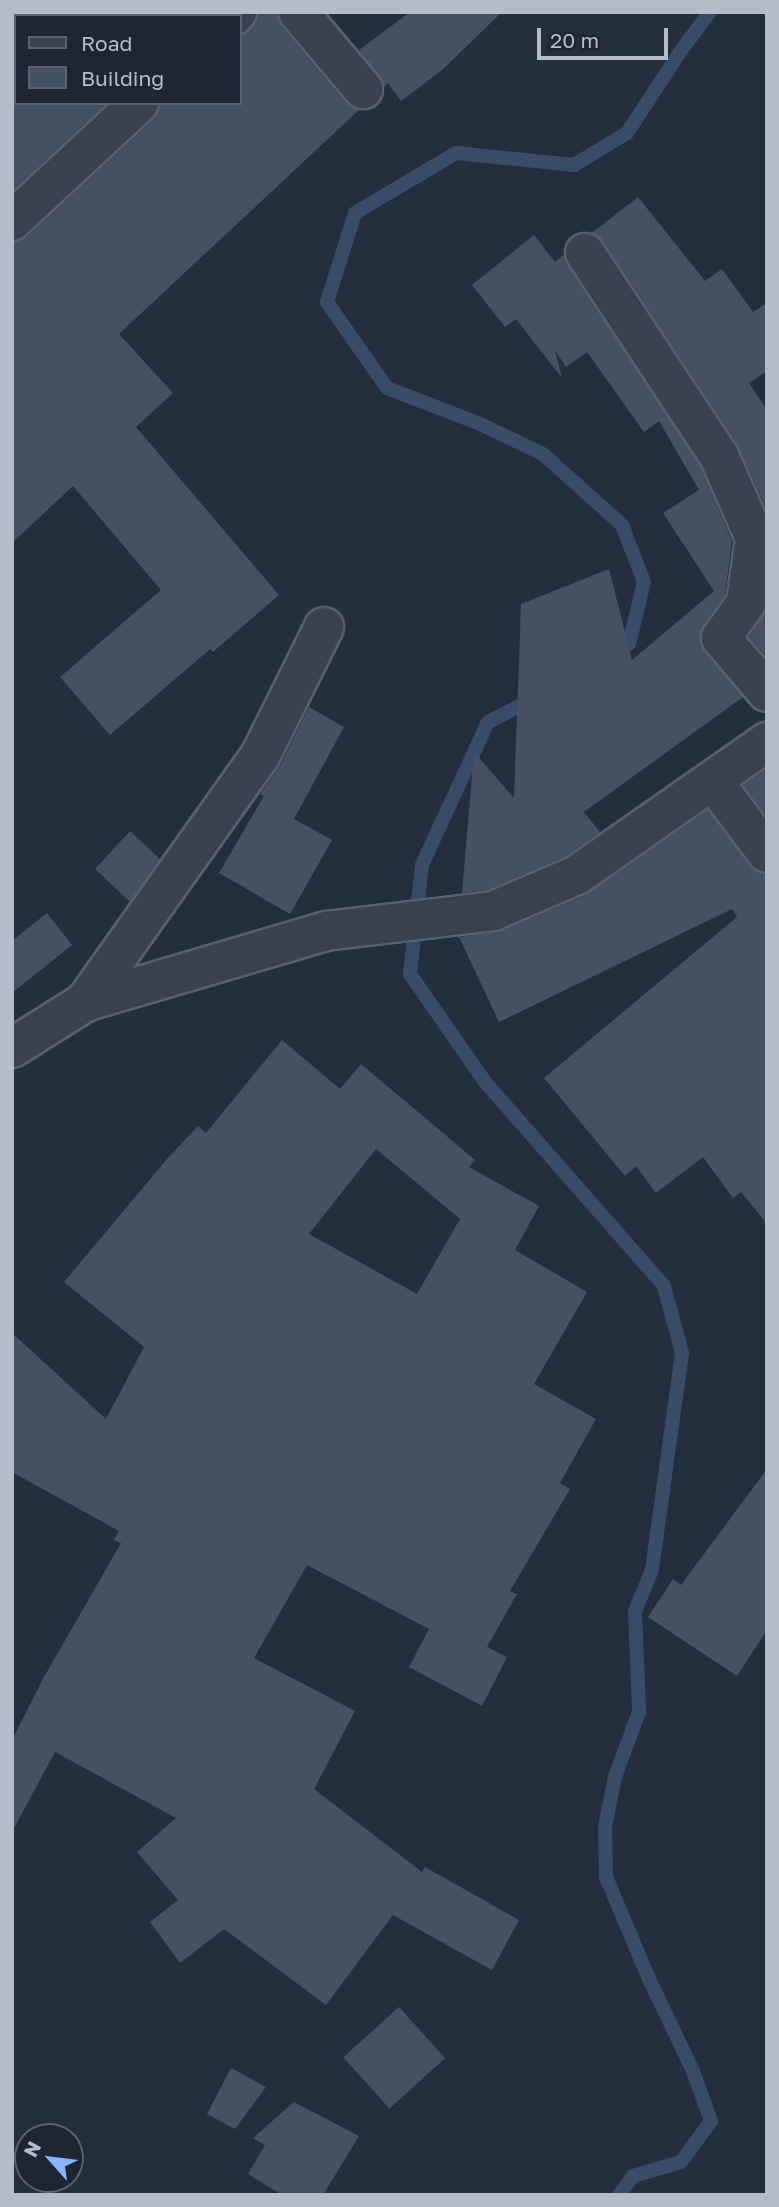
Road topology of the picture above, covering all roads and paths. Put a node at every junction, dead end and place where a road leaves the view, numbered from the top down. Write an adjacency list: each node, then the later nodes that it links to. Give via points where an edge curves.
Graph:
1 (298, 12): 2 (street)
2 (363, 89)
3 (137, 105): 4 (street)
4 (12, 221)
5 (585, 253): 7 (street, via 719,456 755,538 746,603 721,638)
6 (324, 627): 11 (street, via 260,756)
7 (767, 691)
8 (767, 742): 9 (street)
9 (713, 781): 10 (street); 11 (street, via 577,874 493,911 326,931)
10 (767, 853)
11 (85, 1002): 12 (street)
12 (12, 1048)

